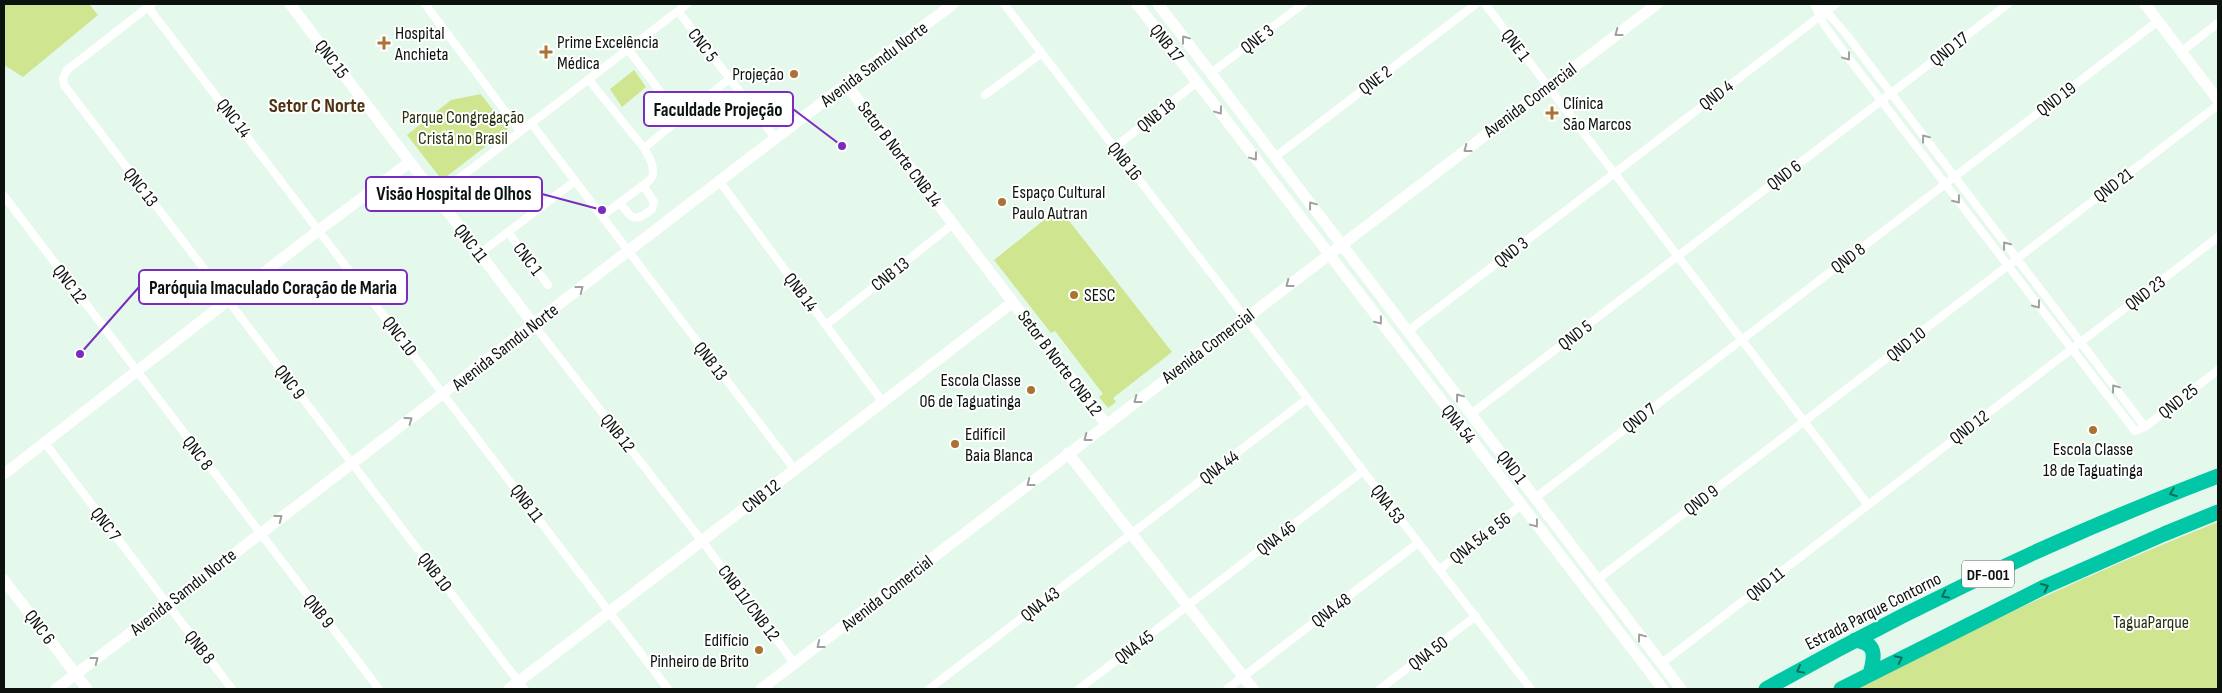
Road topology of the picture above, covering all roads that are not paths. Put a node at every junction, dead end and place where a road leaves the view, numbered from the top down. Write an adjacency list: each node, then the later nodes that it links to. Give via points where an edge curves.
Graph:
1 (290, 4): 44 (main road, QNC 15)
2 (425, 4): 39 (street)
3 (687, 4): 19 (street)
4 (953, 4): 30 (main road, Avenida Samdu Norte)
5 (1004, 4): 25 (street, QNB 16)
6 (1137, 4): 29 (main road, QNB 17)
7 (1158, 4): 26 (main road, QND 1, one-way to 7)
8 (1303, 4): 26 (street, QNE 3)
9 (1476, 4): 43 (street, QNE 2)
10 (1485, 4): 31 (street, QNE 1)
11 (1656, 4): 31 (main road, Avenida Comercial, one-way to 31)
12 (1814, 4): 20 (street)
13 (1820, 4): 18 (street)
14 (1836, 4): 18 (street, QND 4)
15 (2008, 4): 32 (street, QND 17)
16 (2145, 4): 21 (main road)
17 (150, 5): 57 (street, QNC 14); 69 (street, QNC 13, via 67,70 62,78 69,94)
18 (1828, 10): 20 (street, QND 4); 32 (street)
19 (678, 11): 23 (street); 27 (street, CNC 5)
20 (1819, 17): 35 (street, one-way to 35); 45 (street, QND 4)
21 (2158, 21): 24 (main road); 47 (street, QND 19)
22 (2218, 23): 24 (street)
23 (628, 49): 28 (street); 37 (street)
24 (2181, 52): 34 (main road)
25 (1042, 53): 33 (street); 42 (street, QNB 16)
26 (1211, 73): 43 (main road, QND 1)
27 (729, 79): 37 (street); 40 (street, CNC 5)
28 (588, 80): 38 (street); 41 (street)
29 (1198, 82): 42 (street, QNB 18); 46 (main road, QNB 17, one-way to 46)
30 (846, 84): 40 (main road, Avenida Samdu Norte); 56 (main road, Setor B Norte CNB 14)
31 (1547, 87): 45 (street); 60 (main road, Avenida Comercial, one-way to 60)
32 (1891, 94): 35 (street, QND 6); 47 (street, one-way to 32)
33 (985, 95)
34 (2218, 100)
35 (1881, 101): 50 (street); 64 (street, QND 6)
36 (2218, 105): 65 (street, QND 21)
37 (680, 118): 41 (street)
38 (531, 123): 39 (street); 48 (street, QNB 13)
39 (520, 131): 53 (street)
40 (776, 139): 49 (main road, Avenida Samdu Norte)
41 (644, 148): 51 (street, via 653,169 650,180)
42 (1114, 148): 72 (street, QNB 16)
43 (1278, 160): 46 (main road, via 1277,171); 60 (main road, QND 1, one-way to 43)
44 (410, 162): 53 (main road, QNC 11); 57 (main road)
45 (1614, 173): 64 (street); 75 (street, QND 3)
46 (1268, 174): 63 (main road)
47 (1954, 177): 50 (street, QND 8); 65 (street, one-way to 47)
48 (575, 181): 55 (street, QNB 13); 58 (street)
49 (720, 182): 61 (main road, Avenida Samdu Norte); 74 (street, QNB 14)
50 (1945, 184): 66 (street, one-way to 66); 76 (street, QND 8)
51 (643, 185): 54 (street); 54 (street, via 654,202 642,216 631,217)
52 (4, 196): 80 (street, QNC 12)
53 (436, 196): 62 (main road, QNC 11)
54 (620, 203): 55 (street)
55 (602, 216): 61 (street, QNB 13)
56 (953, 224): 70 (main road, Setor B Norte CNB 14); 74 (street, CNB 13)
57 (319, 230): 69 (main road); 81 (street, QNC 10)
58 (508, 232): 62 (street); 67 (street, CNC 1)
59 (2218, 237): 77 (street, QND 23)
60 (1342, 244): 63 (main road, Avenida Comercial); 68 (main road, QND 1)
61 (628, 252): 73 (main road, Avenida Samdu Norte, one-way to 61); 94 (street, QNB 13)
62 (479, 254): 73 (main road, QNC 11)
63 (1328, 255): 71 (main road, QNA 54); 72 (main road, Avenida Comercial, one-way to 72)
64 (1678, 257): 76 (street); 84 (street, QND 5)
65 (2017, 259): 66 (street, QND 21); 77 (street)
66 (2008, 266): 78 (street, one-way to 78); 85 (street, QND 10)
67 (548, 285)
68 (1381, 295): 71 (main road, via 1371,297); 75 (main road, QND 1)
69 (229, 301): 80 (main road); 92 (street, QNC 9)
70 (1013, 302): 83 (main road, CNB 12); 86 (main road, Setor B Norte CNB 12)
71 (1367, 305): 91 (main road, QNA 54, one-way to 91)
72 (1245, 317): 82 (street, QNA 53); 86 (main road, Avenida Comercial, one-way to 86)
73 (534, 324): 81 (main road, Avenida Samdu Norte); 105 (street, QNB 12)
74 (826, 325): 83 (street, QNB 14)
75 (1408, 331): 84 (main road, QND 1, one-way to 75)
76 (1742, 339): 85 (street); 99 (street, QND 7)
77 (2080, 342): 78 (street, QND 23); 87 (street, one-way to 77)
78 (2071, 349): 87 (street, QND 25, via 2137,432); 101 (street, QND 12)
79 (2218, 370): 87 (street, QND 25)
80 (137, 372): 88 (main road); 103 (street, QNC 8)
81 (445, 394): 92 (main road, Avenida Samdu Norte, one-way to 81); 112 (street, QNB 11)
82 (1308, 399): 95 (street, QNA 53); 104 (street, QNA 44)
83 (882, 401): 94 (main road, CNB 12)
84 (1471, 414): 89 (main road, QND 1)
85 (1805, 421): 101 (street); 108 (street, QND 9)
86 (1106, 424): 90 (main road, Avenida Comercial, one-way to 90)
87 (2145, 427)
88 (45, 443): 97 (main road); 110 (street, QNC 7)
89 (1498, 449): 91 (main road, via 1494,456); 93 (main road, QND 1)
90 (1068, 453): 104 (main road); 116 (main road, Avenida Comercial, one-way to 116)
91 (1484, 458): 96 (main road, QNA 54)
92 (351, 463): 103 (main road, Avenida Samdu Norte, one-way to 92); 120 (street, QNB 10)
93 (1509, 464): 96 (main road, via 1499,466); 99 (main road, QND 1)
94 (794, 470): 105 (main road, CNB 12)
95 (1363, 471): 106 (street, QNA 53); 111 (street, QNA 46)
96 (1497, 473): 100 (main road, QNA 54)
97 (4, 474)
98 (2218, 476): 114 (highway, Estrada Parque Contorno / DF-001, one-way to 114, via 2166,495 1982,576)
99 (1535, 498): 108 (main road, QND 1)
100 (1521, 505): 107 (street, QNA 54 e 56); 134 (main road, QNA 54, one-way to 134)
101 (1868, 505): 115 (street, QND 11)
102 (2218, 512): 118 (highway, DF-001, one-way to 102, via 2044,587)
103 (259, 534): 110 (main road, Avenida Samdu Norte); 124 (street, QNB 9)
104 (1131, 534): 111 (main road); 128 (street, QNA 43)
105 (702, 541): 112 (main road, CNB 12); 116 (street, CNB 11/CNB 12)
106 (1418, 544): 107 (street, QNA 53); 119 (street, QNA 48)
107 (1439, 570): 113 (street, QNA 53)
108 (1598, 579): 115 (main road, QND 1, one-way to 108)
109 (4, 580): 117 (main road, QNC 6)
110 (167, 604): 117 (main road, Avenida Samdu Norte, one-way to 110); 123 (street, QNB 8)
111 (1188, 606): 119 (main road); 129 (street, QNA 45)
112 (610, 612): 120 (main road, CNB 12); 126 (street, QNB 11)
113 (1476, 616): 132 (street, QNA 50); 133 (street, QNA 53)
114 (1855, 640): 118 (highway, via 1866,642 1871,649); 136 (highway, Estrada Parque Contorno / DF-001, one-way to 136)
115 (1662, 663): 135 (main road, QND 1)
116 (795, 664): 127 (main road, Avenida Comercial)
117 (76, 674): 121 (main road, Avenida Samdu Norte); 122 (main road, QNC 6)
118 (1870, 674): 137 (highway, DF-001)
119 (1243, 676): 130 (street, QNA 48); 131 (main road)
120 (521, 686): 125 (main road, CNB 12)
121 (56, 689)
122 (87, 689)
123 (232, 689)
124 (379, 689)
125 (509, 689)
126 (668, 689)
127 (762, 689)
128 (929, 689)
129 (1079, 689)
130 (1227, 689)
131 (1253, 689)
132 (1380, 689)
133 (1531, 689)
134 (1663, 689)
135 (1681, 689)
136 (1766, 689)
137 (1840, 689)

